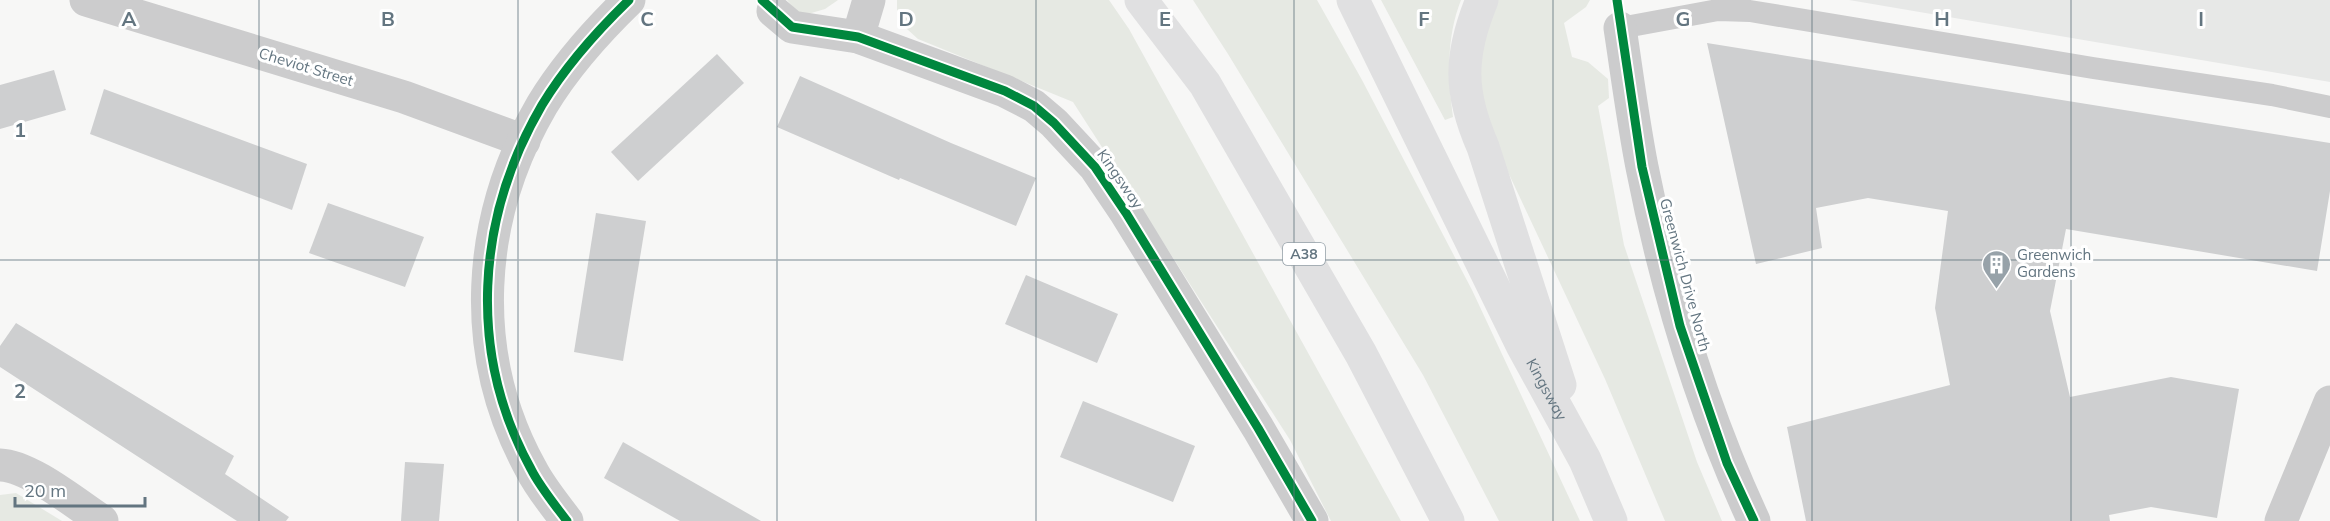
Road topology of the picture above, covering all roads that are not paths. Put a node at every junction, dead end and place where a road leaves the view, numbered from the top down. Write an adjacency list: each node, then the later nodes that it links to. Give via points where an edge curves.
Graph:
1 (87, 0): 11 (street, Cheviot Street, via 404,97)
2 (629, 0): 11 (street, via 566,72 543,104)
3 (869, 0): 9 (street)
4 (1141, 0): 15 (highway, A38, via 1205,84 1360,354)
5 (1353, 0): 13 (highway, Kingsway, via 1522,345)
6 (1482, 0): 13 (highway, via 1465,52 1464,89 1470,118 1483,147)
7 (773, 11): 9 (street, Kingsway, via 792,27)
8 (1620, 28): 10 (lane, via 1718,10 1750,11); 22 (street, Greenwich Drive North, via 1642,167 1680,326 1727,463)
9 (858, 37): 18 (street, Kingsway, via 1005,91 1034,106 1076,144 1126,213)
10 (2330, 107)
11 (524, 141): 17 (street, via 494,226 486,308 491,357 504,408 531,470)
12 (2330, 402): 23 (street)
13 (1585, 460): 21 (highway, Kingsway)
14 (0, 465): 16 (street, via 24,470)
15 (1432, 489): 19 (highway); 20 (highway, A38)
16 (102, 521)
17 (567, 521)
18 (1312, 521)
19 (1442, 521)
20 (1448, 521)
21 (1611, 521)
22 (1754, 521)
23 (2281, 521)

